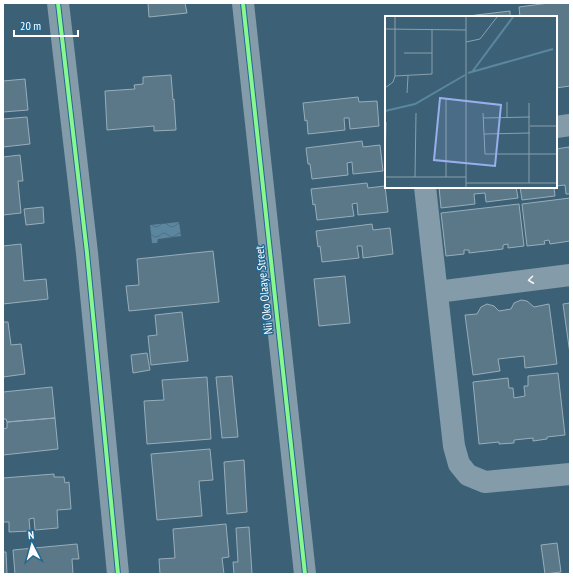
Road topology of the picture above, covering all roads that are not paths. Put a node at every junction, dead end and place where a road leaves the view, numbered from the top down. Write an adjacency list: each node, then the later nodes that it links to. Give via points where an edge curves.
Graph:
1 (58, 3): 9 (street)
2 (243, 3): 10 (street, Nii Oko Olaaye Street)
3 (570, 125): 4 (street)
4 (557, 127)
5 (425, 188): 7 (street)
6 (570, 275): 7 (street, one-way to 7)
7 (436, 292): 8 (street, via 454,446 459,464 468,475 485,482)
8 (570, 474)
9 (118, 574)
10 (305, 574)

